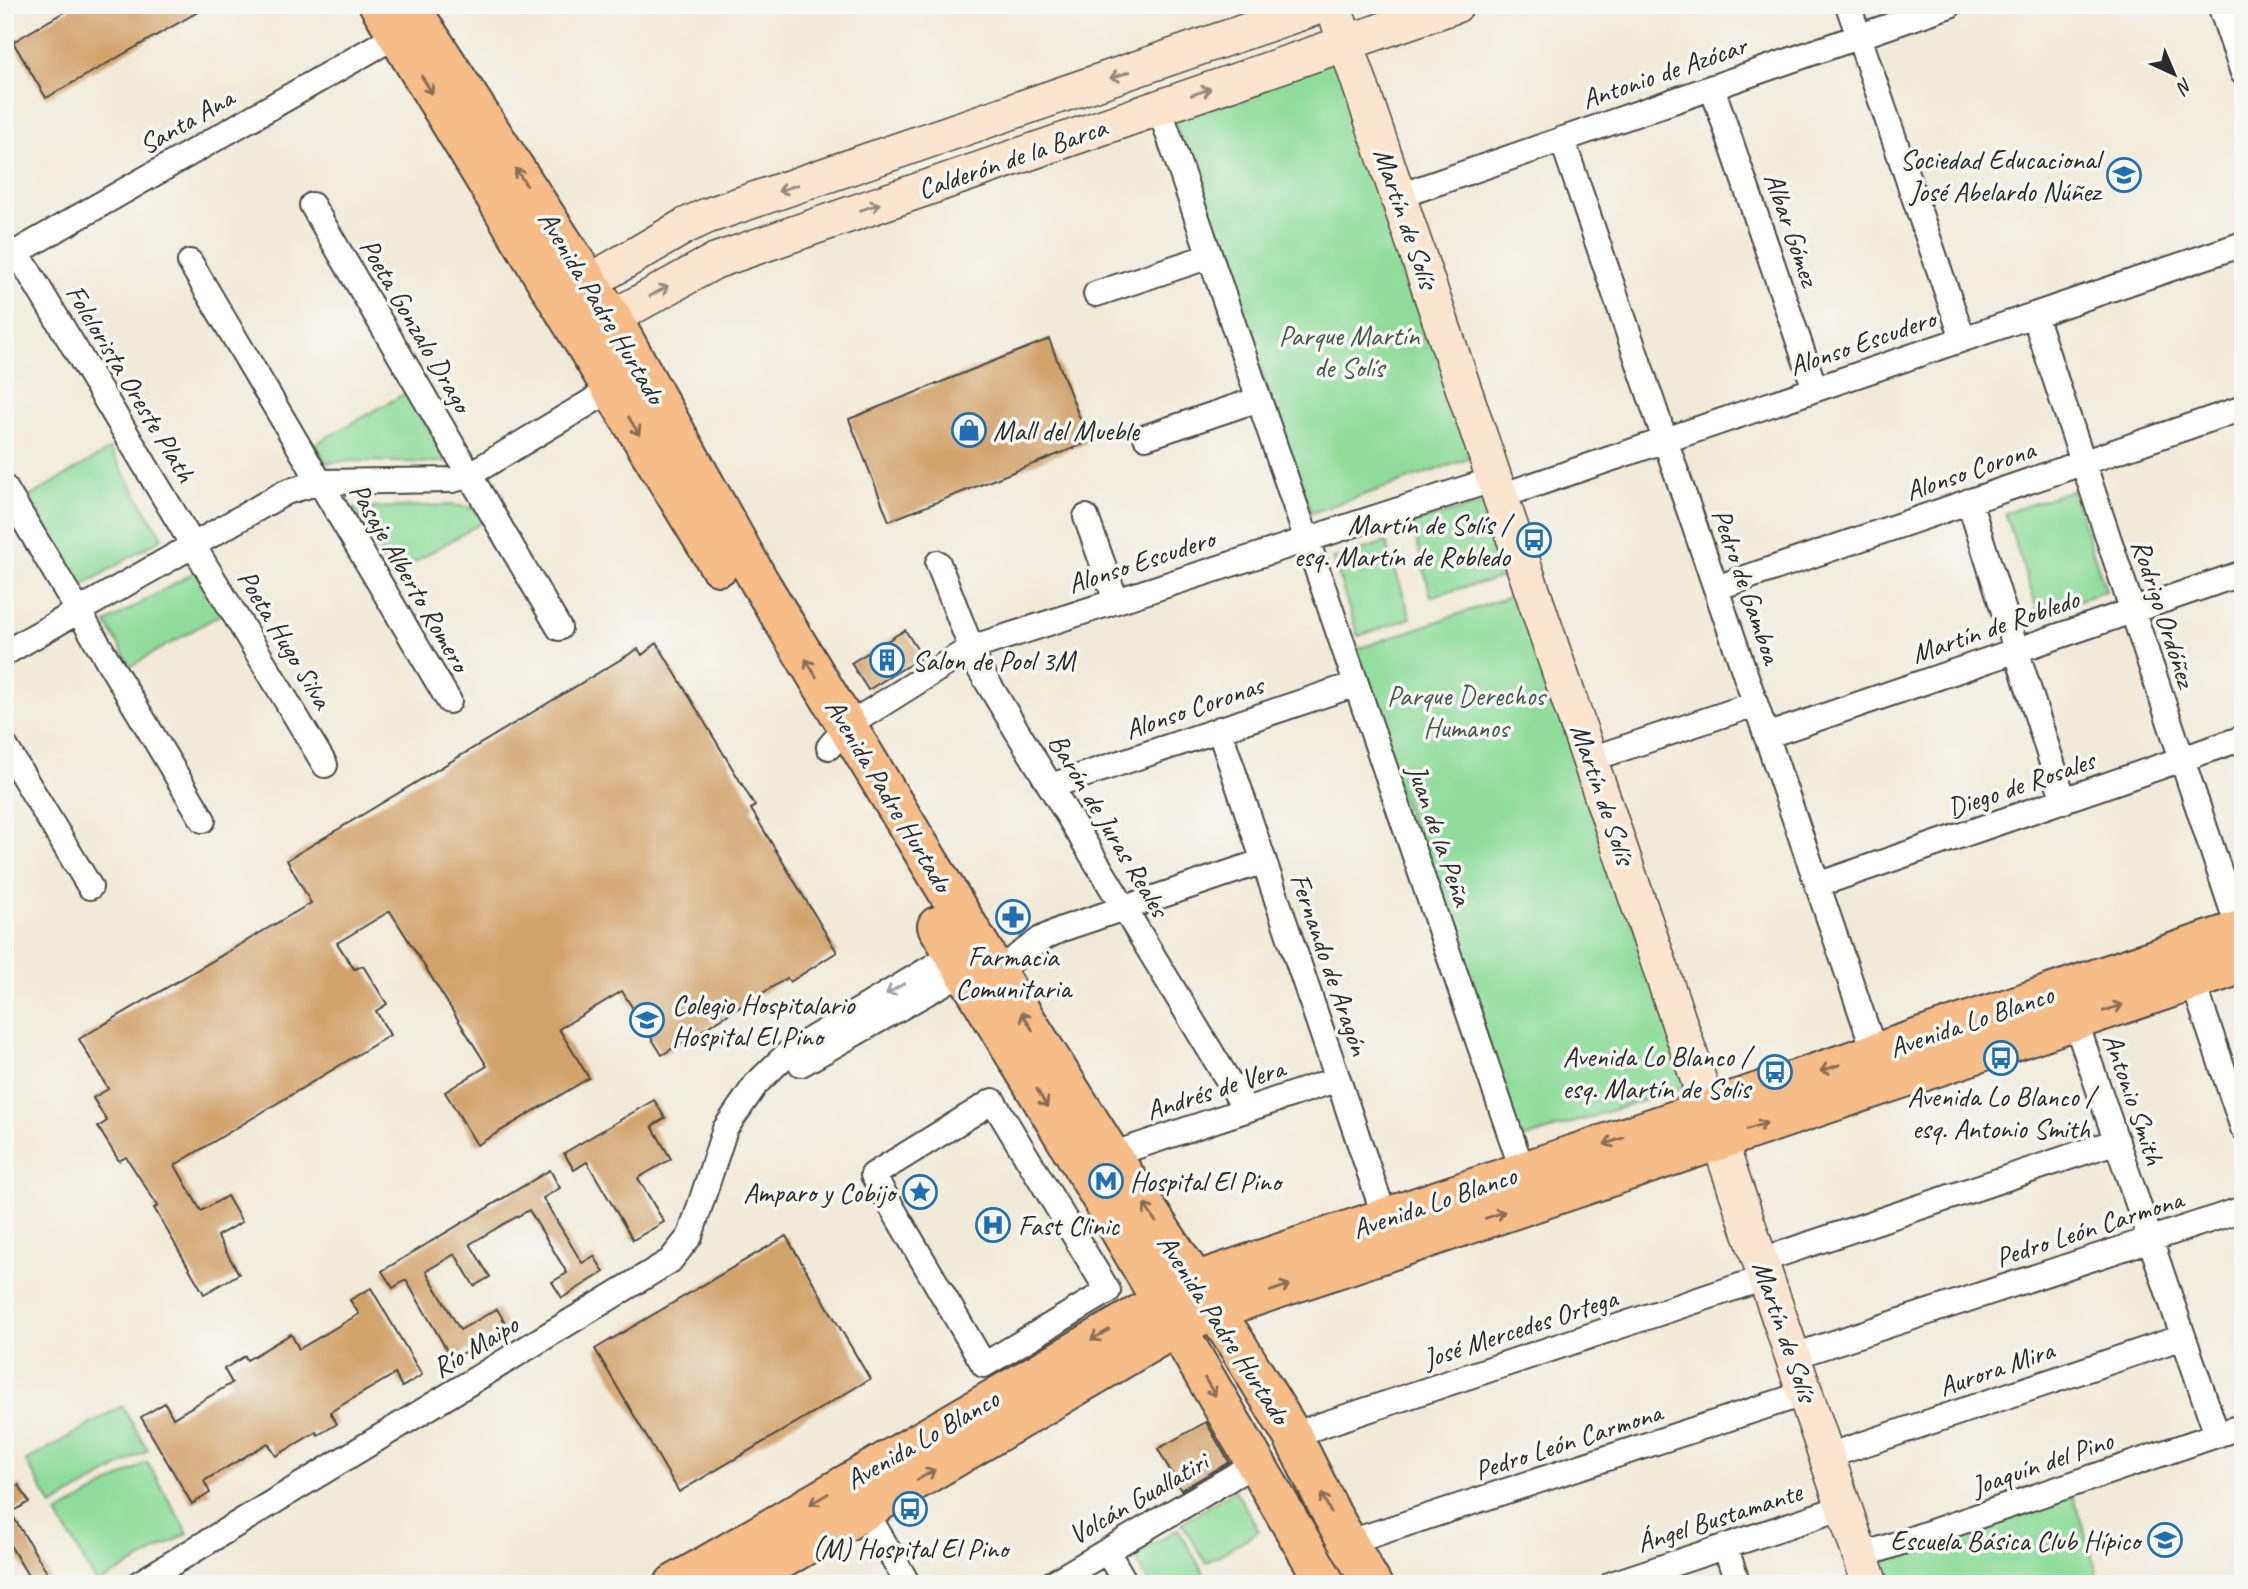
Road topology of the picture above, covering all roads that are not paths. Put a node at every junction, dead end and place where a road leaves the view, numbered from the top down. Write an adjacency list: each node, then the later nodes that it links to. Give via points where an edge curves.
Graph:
1 (1323, 5): 16 (street, Calderón de la Barca, one-way to 16)
2 (1333, 5): 9 (street, Martín de Solís)
3 (1456, 5): 9 (street, Calderón de la Barca)
4 (1848, 5): 8 (street)
5 (1950, 5): 8 (street, Antonio de Azócar)
6 (2220, 5): 10 (street)
7 (395, 15): 19 (street, Santa Ana); 23 (main road, Avenida Padre Hurtado)
8 (1859, 36): 11 (street, Antonio de Azócar); 26 (street)
9 (1346, 43): 12 (street, Calderón de la Barca, one-way to 9); 14 (street, Martín de Solís)
10 (2243, 73)
11 (1712, 87): 13 (street, Antonio de Azócar); 28 (street, Albar Gómez)
12 (1159, 107): 18 (street, Calderón de la Barca, one-way to 12); 20 (street, Juan de la Peña)
13 (1562, 139): 14 (street, Antonio de Azócar); 32 (street, Pedro de Gamboa)
14 (1399, 196): 36 (street, Martín de Solís)
15 (312, 205): 34 (street, Poeta Gonzalo Drago)
16 (727, 209): 18 (street, via 745,221 749,235); 23 (street, Calderón de la Barca, via 685,226)
17 (2243, 244): 24 (street, Alonso Escudero)
18 (746, 250): 25 (street, Calderón de la Barca, one-way to 18, via 700,268)
19 (11, 256): 41 (street, Folclorista Oreste Plath)
20 (1210, 256): 22 (street); 29 (street, Juan de la Peña)
21 (190, 261): 35 (street, Pasaje Alberto Romero)
22 (1096, 294)
23 (575, 304): 25 (main road, Avenida Padre Hurtado); 27 (main road, Avenida Padre Hurtado)
24 (2034, 315): 26 (street, Alonso Escudero); 33 (street, Rodrigo Ordóñez)
25 (612, 318): 56 (main road, Avenida Padre Hurtado, one-way to 25)
26 (1963, 339): 28 (street, Alonso Escudero)
27 (612, 389): 34 (street); 56 (main road, Avenida Padre Hurtado, one-way to 56)
28 (1815, 389): 32 (street, Alonso Escudero)
29 (1259, 399): 31 (street); 40 (street, Juan de la Peña)
30 (2243, 408): 33 (street, Alonso Corona)
31 (1146, 437)
32 (1665, 440): 36 (street, Alonso Escudero); 44 (street, Pedro de Gamboa)
33 (2083, 462): 38 (street, Alonso Corona); 47 (street, Rodrigo Ordóñez)
34 (469, 475): 35 (street, via 453,480); 48 (street, Poeta Gonzalo Drago)
35 (320, 482): 41 (street, via 286,492); 53 (street, Pasaje Alberto Romero)
36 (1498, 487): 40 (street, Alonso Escudero); 60 (street, Martín de Solís)
37 (5, 488): 46 (street)
38 (1969, 501): 44 (street, Alonso Corona); 50 (street)
39 (1086, 517): 45 (street)
40 (1307, 539): 45 (street, Alonso Escudero); 52 (street, Juan de la Peña)
41 (193, 544): 46 (street); 62 (street, Poeta Hugo Silva)
42 (938, 563): 49 (street, Barón de Juras Reales)
43 (2243, 573): 47 (street, Martín de Robledo)
44 (1716, 588): 54 (street, Pedro de Gamboa)
45 (1116, 601): 49 (street, Alonso Escudero)
46 (79, 611): 51 (street); 65 (street)
47 (2132, 611): 50 (street, Martín de Robledo); 61 (street, Rodrigo Ordóñez)
48 (559, 628)
49 (971, 648): 56 (street, Alonso Escudero); 63 (street, Barón de Juras Reales)
50 (2017, 650): 57 (street, Martín de Robledo); 64 (street)
51 (5, 653)
52 (1356, 684): 55 (street, Alonso Coronas); 81 (street, Juan de la Peña)
53 (449, 702)
54 (1755, 704): 57 (street, Pedro de Gamboa); 60 (street)
55 (1219, 729): 63 (street, Alonso Coronas); 66 (street, Fernando de Aragón)
56 (838, 736): 72 (main road, Avenida Padre Hurtado)
57 (1766, 736): 67 (street, Pedro de Gamboa)
58 (2243, 738): 61 (street, Diego de Rosales)
59 (5, 746): 68 (street)
60 (1591, 759): 78 (street, Martín de Solís)
61 (2182, 759): 64 (street, Diego de Rosales); 70 (street, Rodrigo Ordóñez)
62 (326, 765)
63 (1051, 786): 69 (street, Barón de Juras Reales)
64 (2064, 801): 67 (street, Diego de Rosales)
65 (203, 820)
66 (1264, 861): 69 (street, Río Maipo); 75 (street, Fernando de Aragón)
67 (1818, 885): 74 (street, Pedro de Gamboa)
68 (90, 887)
69 (1124, 908): 72 (street, Río Maipo); 76 (street, Barón de Juras Reales)
70 (2241, 941): 71 (main road, Avenida Lo Blanco)
71 (2187, 965): 73 (main road, Avenida Lo Blanco, one-way to 71); 74 (main road, Avenida Lo Blanco); 77 (street)
72 (972, 966): 80 (main road, Avenida Padre Hurtado, one-way to 72); 88 (main road, Avenida Padre Hurtado, one-way to 88); 105 (street, Río Maipo, via 788,1052 755,1084 725,1129 690,1236 670,1261)
73 (2076, 1020): 78 (main road, Avenida Lo Blanco, one-way to 73); 79 (street, Antonio Smith)
74 (1875, 1053): 78 (main road, Avenida Lo Blanco, one-way to 78)
75 (1338, 1079): 76 (street, Andrés de Vera); 84 (street, Fernando de Aragón)
76 (1246, 1110): 80 (street, Andrés de Vera)
77 (2242, 1121)
78 (1716, 1124): 81 (main road, Avenida Lo Blanco, one-way to 81); 86 (street, Martín de Solís); 87 (main road, Avenida Lo Blanco, one-way to 78)
79 (2117, 1141): 85 (street, Antonio Smith); 86 (street, José Mercedes Ortega)
80 (1111, 1155): 87 (main road, Avenida Padre Hurtado, one-way to 80)
81 (1523, 1172): 84 (main road, Avenida Lo Blanco)
82 (873, 1175): 82 (street, via 984,1365 1108,1291 993,1101)
83 (2243, 1209): 85 (street, Pedro León Carmona)
84 (1385, 1219): 87 (main road, Avenida Lo Blanco)
85 (2150, 1239): 89 (street, Antonio Smith); 90 (street, Pedro León Carmona)
86 (1764, 1268): 90 (street, Martín de Solís); 93 (street, José Mercedes Ortega)
87 (1206, 1296): 88 (main road, Avenida Lo Blanco); 93 (main road, Avenida Padre Hurtado)
88 (1168, 1314): 96 (main road, Avenida Padre Hurtado, one-way to 96); 98 (main road, Avenida Lo Blanco, one-way to 88); 106 (main road, Avenida Lo Blanco, one-way to 106)
89 (2183, 1337): 94 (street, Antonio Smith); 95 (street, Aurora Mira)
90 (1794, 1356): 91 (street, Martín de Solís)
91 (1806, 1393): 95 (street, Martín de Solís); 99 (street, Pedro León Carmona)
92 (2243, 1426): 94 (street, Joaquín del Pino)
93 (1292, 1435): 99 (main road, Avenida Padre Hurtado, one-way to 93)
94 (2217, 1435): 102 (street, Joaquín del Pino)
95 (1828, 1456): 97 (street, Martín de Solís)
96 (1256, 1463): 101 (street, Volcán Guallatiri); 103 (main road, Avenida Padre Hurtado)
97 (1844, 1507): 100 (street, Ángel Bustamante); 102 (street, Martín de Solís)
98 (865, 1510): 104 (main road, Avenida Lo Blanco); 107 (street)
99 (1348, 1543): 110 (main road, Avenida Padre Hurtado)
100 (1725, 1546): 111 (street, Ángel Bustamante); 112 (street)
101 (1107, 1551): 108 (street, Volcán Guallatiri); 109 (street)
102 (1866, 1570)
103 (1316, 1580)
104 (743, 1583)
105 (138, 1584)
106 (674, 1584)
107 (908, 1584)
108 (1051, 1584)
109 (1126, 1584)
110 (1372, 1584)
111 (1612, 1584)
112 (1738, 1584)

